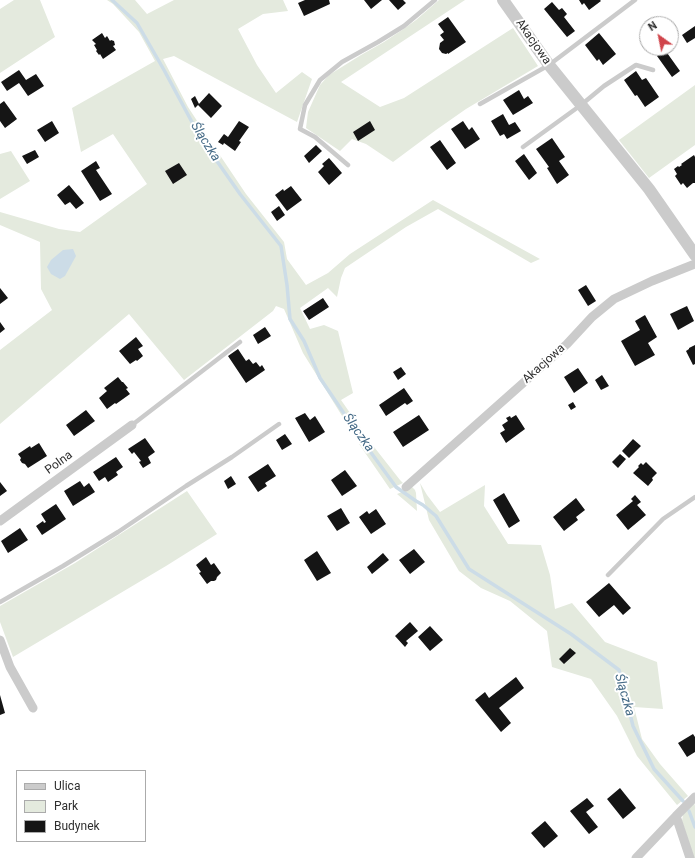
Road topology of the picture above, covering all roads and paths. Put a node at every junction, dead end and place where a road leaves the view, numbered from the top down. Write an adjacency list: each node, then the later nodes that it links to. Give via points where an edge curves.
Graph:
1 (435, 0): 9 (lane, via 404,26 342,62 320,80 305,105 300,129 315,137)
2 (503, 0): 4 (street, Akacjowa)
3 (635, 0): 4 (lane)
4 (549, 66): 6 (lane); 7 (street, Akacjowa)
5 (653, 70): 7 (lane, via 636,65)
6 (480, 104)
7 (581, 105): 8 (lane); 10 (street, Akacjowa, via 649,188)
8 (523, 147)
9 (348, 165)
10 (695, 255)
11 (695, 264): 15 (street, Akacjowa, via 614,298 567,344)
12 (240, 342): 14 (lane)
13 (279, 424): 19 (lane, via 118,532)
14 (132, 425): 17 (street, Polna)
15 (406, 487)
16 (695, 497): 18 (lane, via 664,519)
17 (0, 521)
18 (608, 575)
19 (0, 602)
20 (0, 640): 21 (street, via 10,667)
21 (33, 708)
22 (695, 797): 23 (street)
23 (676, 816): 24 (street); 25 (street)
24 (636, 858)
25 (690, 858)

